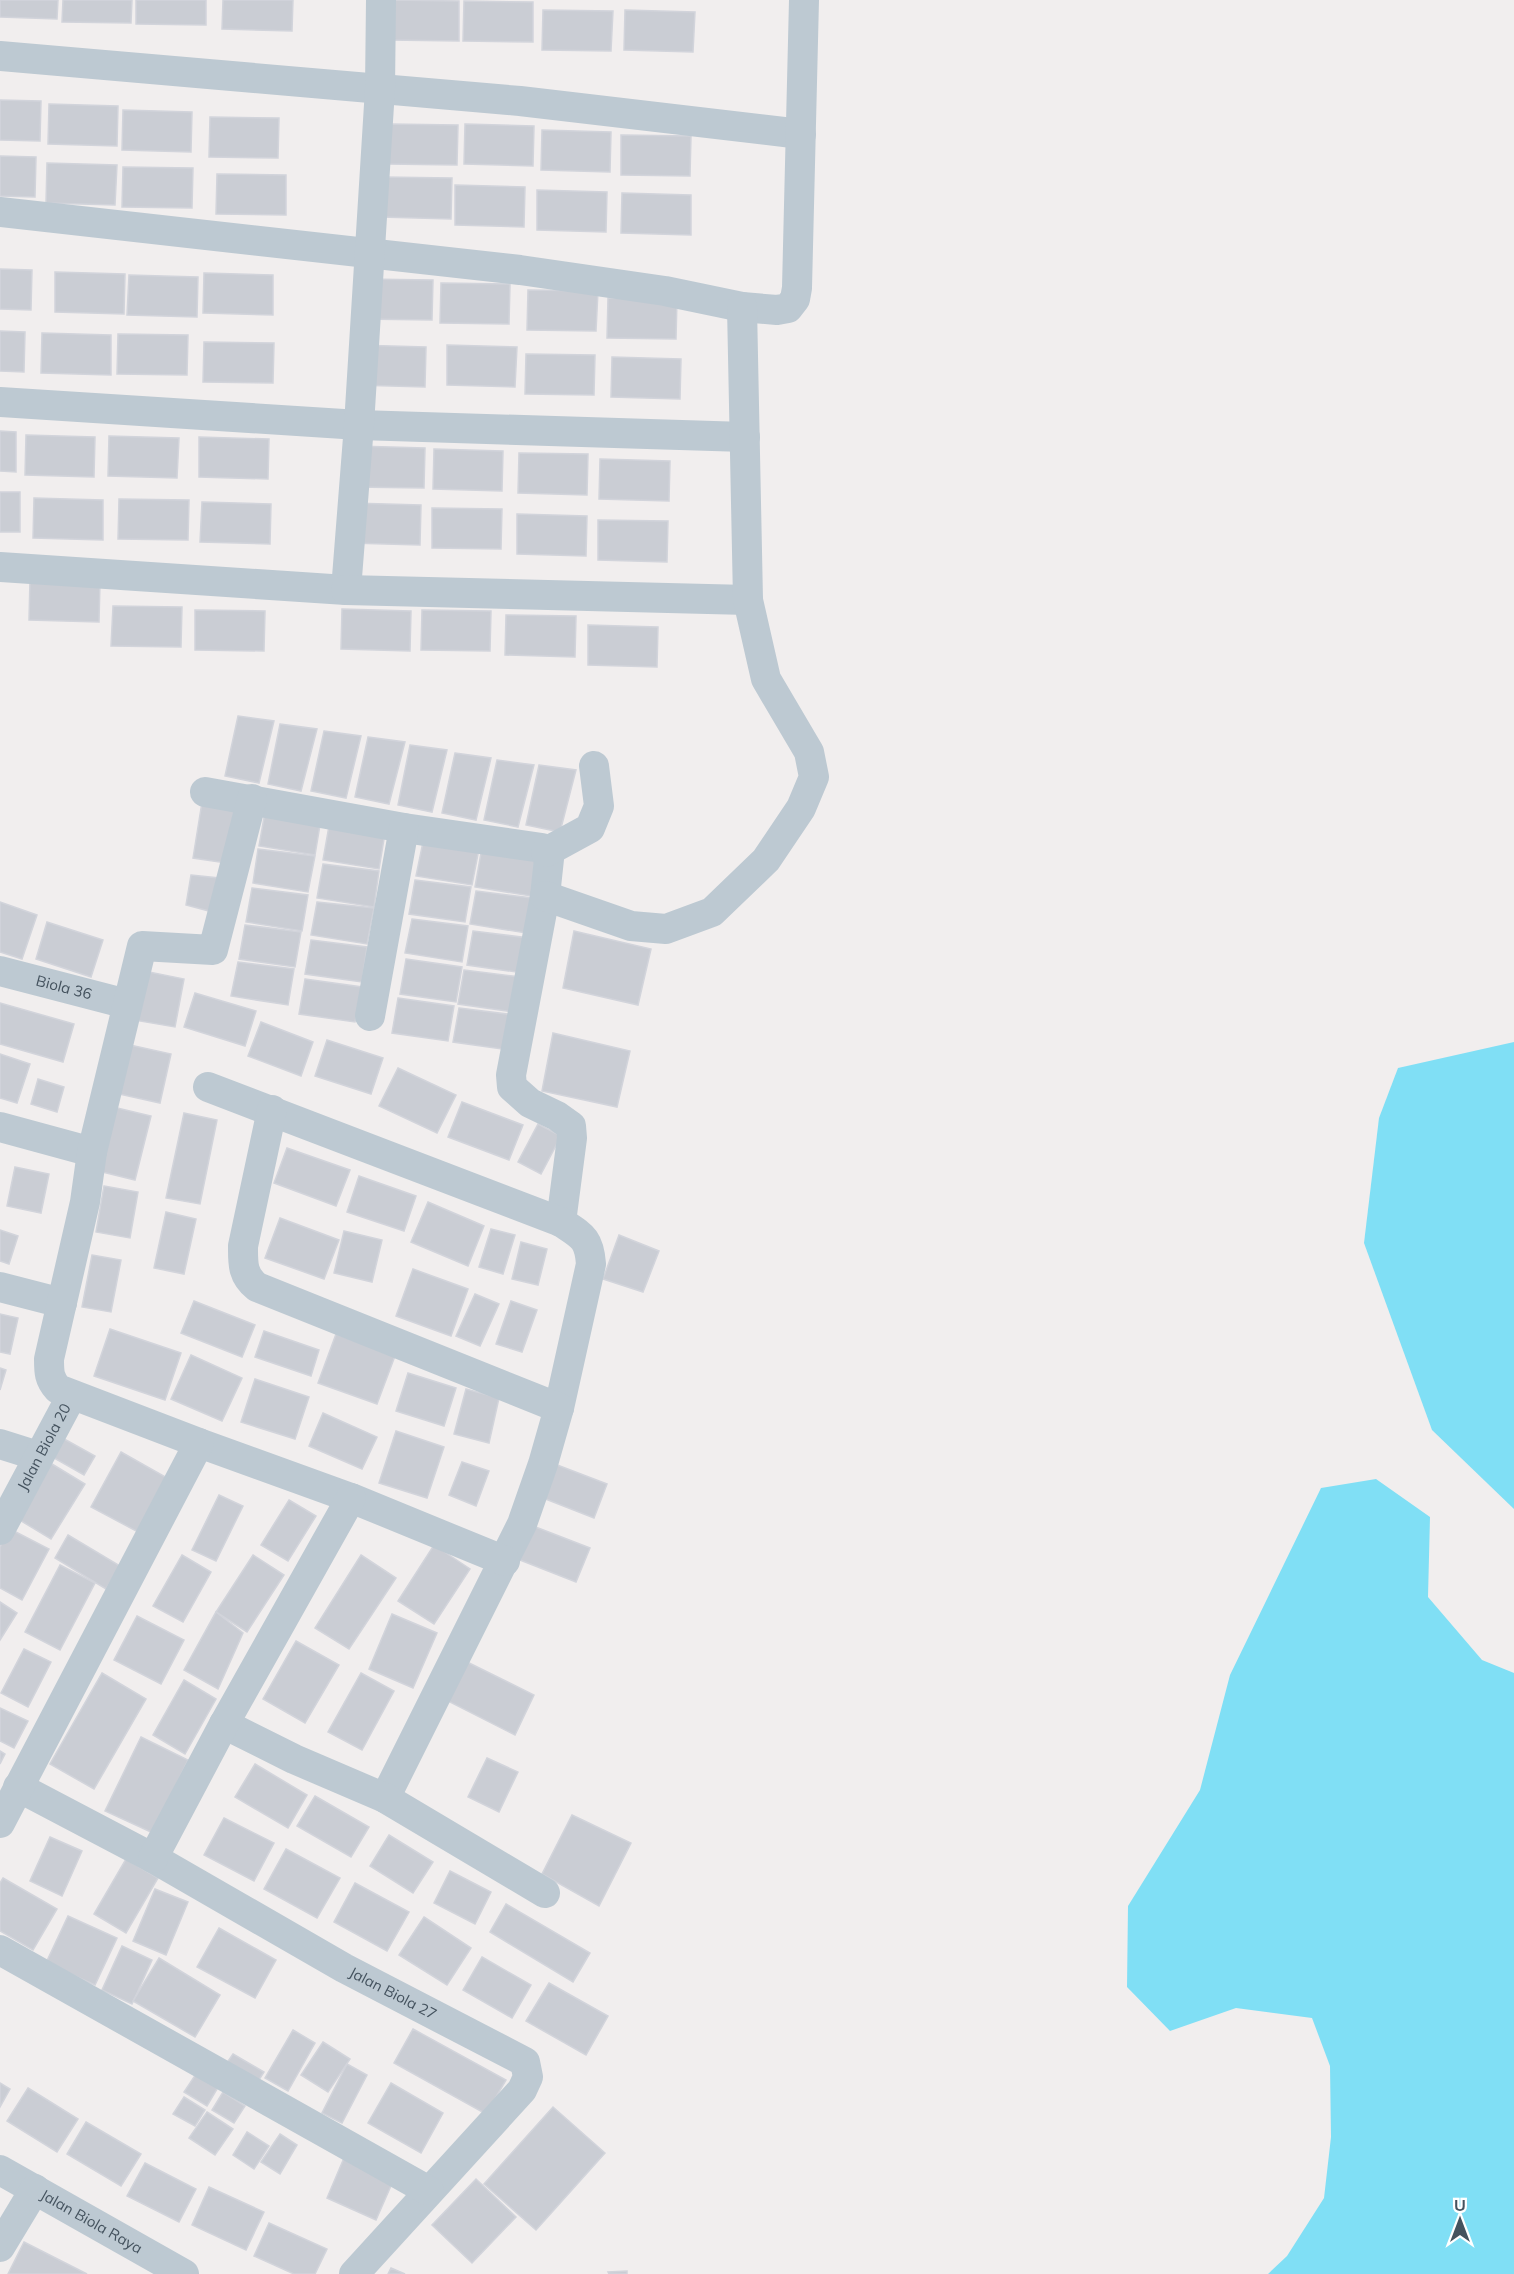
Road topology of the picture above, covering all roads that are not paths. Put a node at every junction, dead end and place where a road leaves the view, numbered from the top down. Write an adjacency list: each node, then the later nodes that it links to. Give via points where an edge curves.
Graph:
1 (381, 0): 4 (street)
2 (804, 0): 5 (street)
3 (0, 56): 4 (street)
4 (380, 89): 5 (street); 7 (street)
5 (801, 134): 8 (street, via 795,299 788,308 777,310)
6 (0, 212): 7 (street)
7 (369, 253): 8 (street, via 632,286); 10 (street)
8 (742, 307): 11 (street)
9 (0, 402): 10 (street)
10 (359, 425): 11 (street); 13 (street)
11 (745, 437): 14 (street)
12 (0, 567): 13 (street)
13 (346, 590): 14 (street)
14 (748, 600): 20 (street, via 766,680 809,752 814,777 801,808 766,860 712,912 666,929 631,926)
15 (594, 766): 19 (street, via 599,806 590,828)
16 (205, 792): 17 (street)
17 (252, 799): 18 (street); 22 (street, via 213,950 142,946)
18 (404, 828): 19 (street, via 542,848); 23 (street)
19 (546, 852): 20 (street, via 549,859)
20 (545, 896): 28 (street, via 512,1087 571,1126)
21 (0, 971): 22 (street, Biola 36)
22 (127, 1004): 27 (street)
23 (370, 1016)
24 (208, 1086): 25 (street)
25 (272, 1110): 28 (street); 32 (street, via 245,1234 243,1266 247,1279 257,1287)
26 (0, 1127): 27 (street)
27 (92, 1152): 30 (street)
28 (561, 1222): 32 (street, via 584,1237 590,1246 591,1264)
29 (0, 1287): 30 (street)
30 (62, 1303): 31 (street, via 49,1374 58,1389)
31 (72, 1395): 33 (street); 35 (street, Jalan Biola 20)
32 (559, 1408): 38 (street, via 540,1474)
33 (199, 1443): 36 (street); 40 (street)
34 (0, 1444): 35 (street)
35 (38, 1456): 37 (street, Jalan Biola 20)
36 (351, 1498): 38 (street); 39 (street)
37 (0, 1530)
38 (505, 1561): 41 (street)
39 (224, 1724): 41 (street); 43 (street)
40 (18, 1787): 42 (street); 43 (street, Jalan Biola 27)
41 (385, 1798): 44 (street)
42 (0, 1823)
43 (153, 1858): 48 (street, Jalan Biola 27, via 344,1968 525,2062 528,2077 522,2090)
44 (545, 1893)
45 (0, 1950): 48 (street)
46 (0, 2170): 47 (street, Jalan Biola Raya)
47 (35, 2189): 49 (street); 50 (street, Jalan Biola Raya)
48 (429, 2191): 51 (street, Jalan Biola 27)
49 (0, 2247)
50 (184, 2274)
51 (354, 2274)

